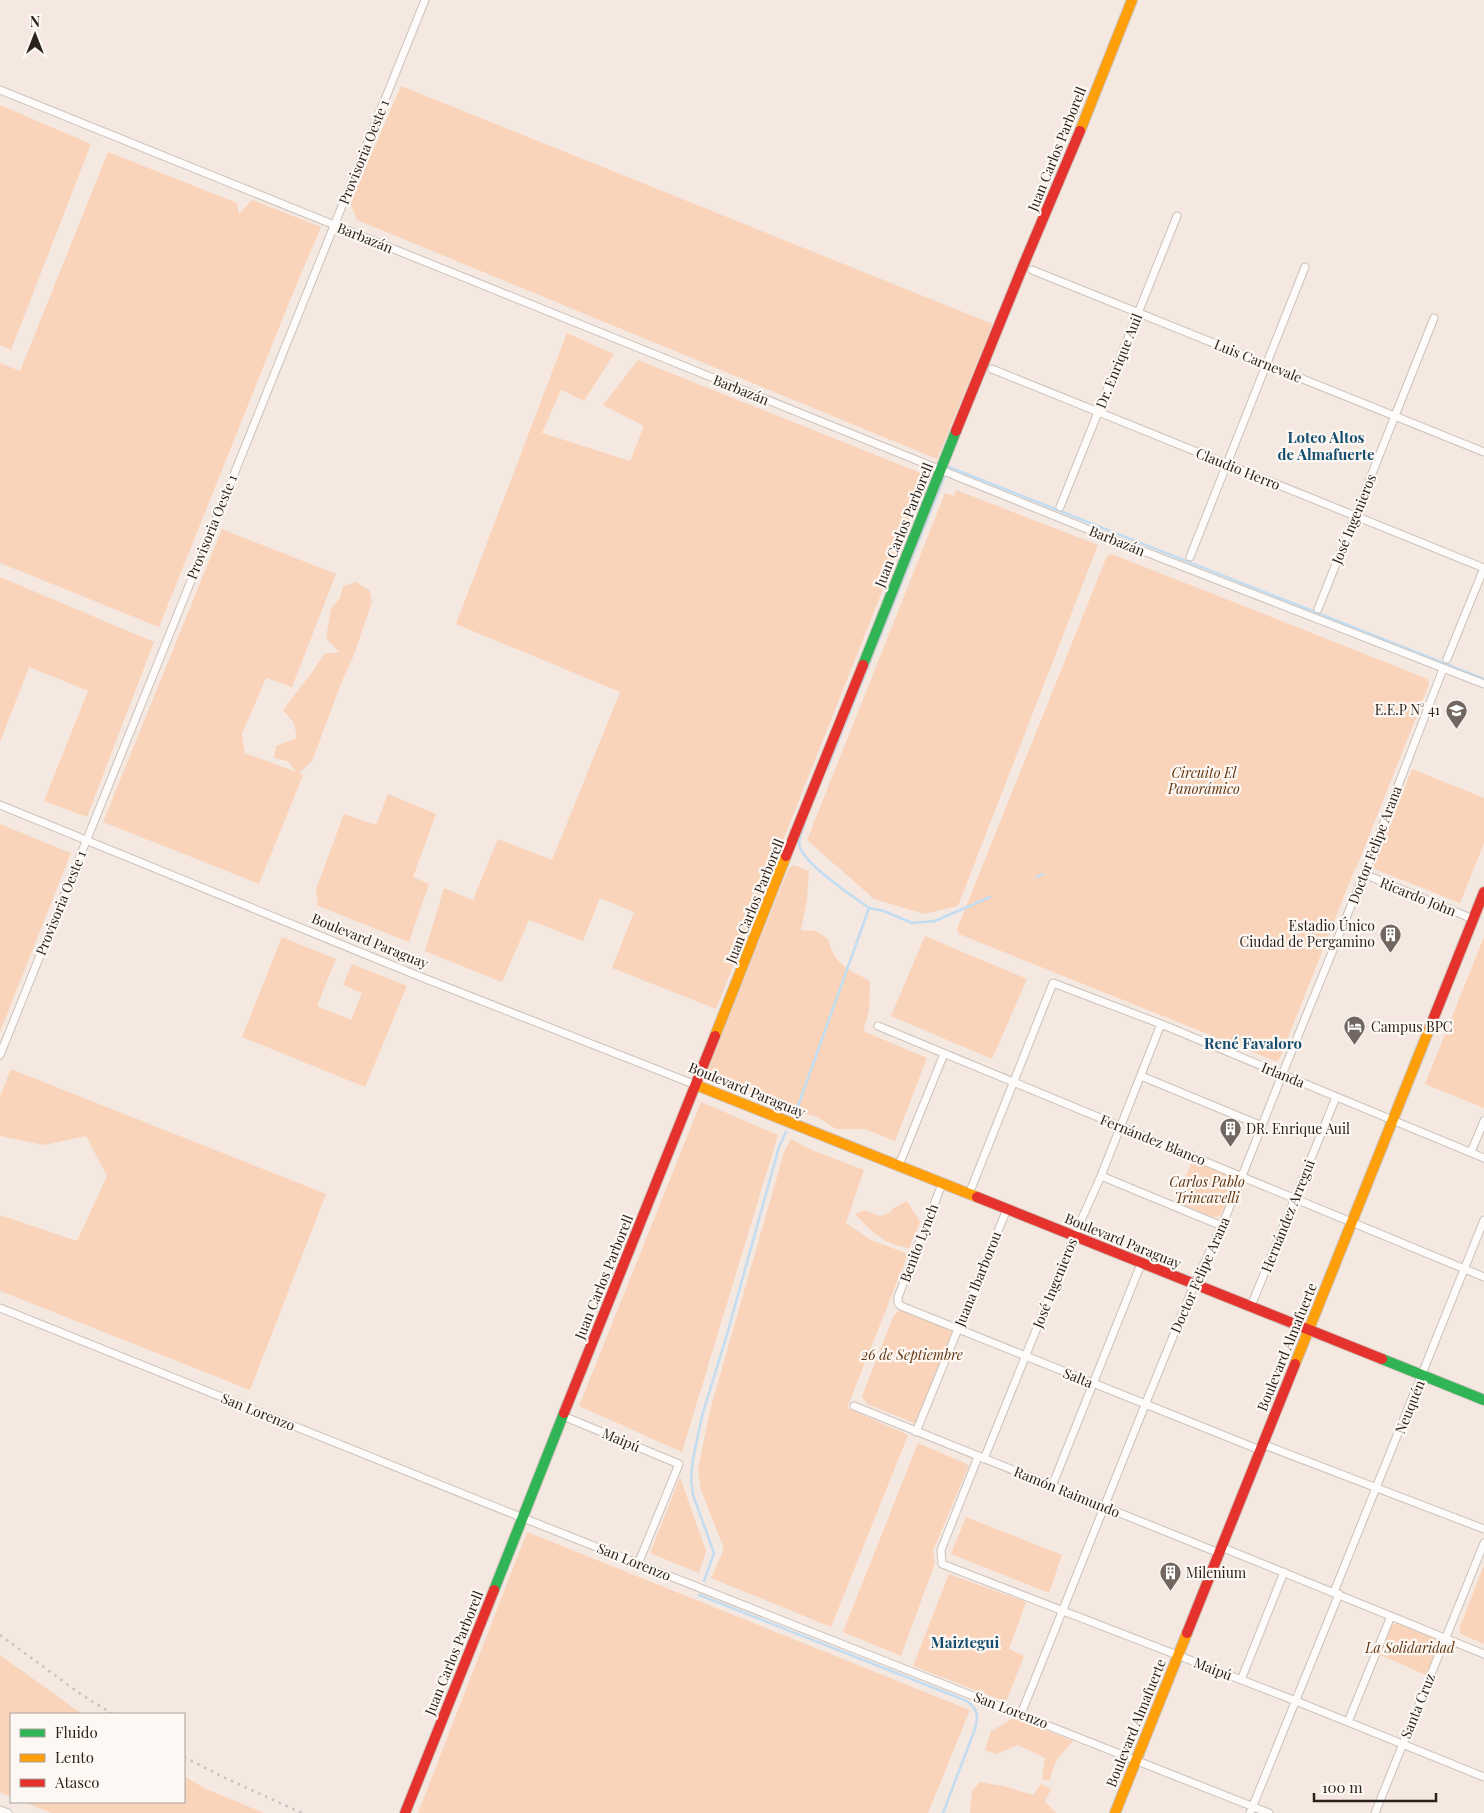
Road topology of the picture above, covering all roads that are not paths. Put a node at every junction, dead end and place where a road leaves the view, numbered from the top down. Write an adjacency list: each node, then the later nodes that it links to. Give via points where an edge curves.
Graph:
1 (425, 0): 5 (street, Provisoria Oeste 1)
2 (1132, 0): 16 (street, Juan Carlos Parborell)
3 (0, 90): 5 (street, Barbazán)
4 (1177, 216): 8 (street, Dr. Enrique Auil)
5 (334, 226): 16 (street, Barbazán); 26 (street, Provisoria Oeste 1)
6 (1305, 267): 10 (street)
7 (1032, 270): 8 (street, Luis Carnevale)
8 (1138, 314): 10 (street, Luis Carnevale); 12 (street, Dr. Enrique Auil)
9 (1434, 318): 13 (street, José Ingenieros)
10 (1267, 364): 13 (street, Luis Carnevale); 15 (street)
11 (992, 369): 12 (street, Claudio Herro)
12 (1098, 413): 15 (street, Claudio Herro); 17 (street, Dr. Enrique Auil)
13 (1395, 417): 14 (street, Luis Carnevale); 18 (street, José Ingenieros)
14 (1484, 452)
15 (1226, 465): 18 (street, Claudio Herro); 19 (street)
16 (940, 470): 23 (street, Barbazán); 37 (street, Juan Carlos Parborell)
17 (1060, 507)
18 (1355, 516): 20 (street, Claudio Herro); 21 (street, José Ingenieros)
19 (1190, 557)
20 (1484, 568): 22 (street)
21 (1318, 608)
22 (1447, 659)
23 (1443, 669): 24 (street, Barbazán); 27 (street, Doctor Felipe Arana)
24 (1484, 684)
25 (0, 805): 26 (street, Boulevard Paraguay)
26 (86, 840): 33 (street, Provisoria Oeste 1); 37 (street, Boulevard Paraguay)
27 (1364, 874): 29 (street, Ricardo John); 34 (street, Doctor Felipe Arana)
28 (1484, 892): 29 (street, Boulevard Almafuerte)
29 (1477, 917): 39 (street, Boulevard Almafuerte)
30 (1161, 1024): 34 (street, Irlanda); 35 (street, José Ingenieros); 36 (street, Irlanda, via 1052,983)
31 (878, 1026): 32 (street, Fernández Blanco)
32 (944, 1054): 36 (street, Fernández Blanco); 45 (street)
33 (0, 1055)
34 (1282, 1075): 38 (street, Irlanda); 41 (street, Doctor Felipe Arana)
35 (1141, 1076): 41 (street); 42 (street, José Ingenieros)
36 (1012, 1082): 42 (street, Fernández Blanco); 49 (street)
37 (696, 1085): 45 (street, Boulevard Paraguay); 71 (street, Juan Carlos Parborell)
38 (1336, 1097): 39 (street, Irlanda); 50 (street, Hernández Arregui)
39 (1393, 1120): 43 (street, Irlanda); 53 (street, Boulevard Almafuerte)
40 (1484, 1121): 43 (street)
41 (1262, 1126): 47 (street, Doctor Felipe Arana)
42 (1121, 1127): 46 (street, José Ingenieros); 47 (street, Fernández Blanco)
43 (1471, 1152): 44 (street, Irlanda)
44 (1484, 1158)
45 (898, 1165): 48 (street, Boulevard Paraguay)
46 (1101, 1176): 54 (street); 55 (street, José Ingenieros)
47 (1242, 1176): 50 (street, Fernández Blanco); 54 (street, Doctor Felipe Arana)
48 (942, 1184): 49 (street, Boulevard Paraguay); 60 (street, Benito Lynch)
49 (969, 1194): 51 (street, Boulevard Paraguay)
50 (1296, 1198): 53 (street, Fernández Blanco); 61 (street, Hernández Arregui)
51 (1007, 1209): 55 (street, Boulevard Paraguay); 63 (street, Juana Ibarborou)
52 (1484, 1220): 57 (street, Neuquén)
53 (1352, 1221): 57 (street, Fernández Blanco); 64 (street, Boulevard Almafuerte)
54 (1222, 1226): 59 (street, Doctor Felipe Arana)
55 (1074, 1236): 56 (street, Boulevard Paraguay); 65 (street, José Ingenieros)
56 (1140, 1264): 59 (street, Boulevard Paraguay); 67 (street)
57 (1464, 1268): 58 (street, Fernández Blanco); 66 (street, Neuquén)
58 (1484, 1276)
59 (1194, 1285): 61 (street, Boulevard Paraguay); 69 (street, Doctor Felipe Arana)
60 (898, 1302): 63 (street, Salta)
61 (1251, 1306): 64 (street, Boulevard Paraguay)
62 (0, 1308): 78 (street, San Lorenzo)
63 (958, 1329): 65 (street, Salta); 72 (street, Juana Ibarborou)
64 (1309, 1330): 66 (street, Boulevard Paraguay); 73 (street, Boulevard Almafuerte)
65 (1025, 1356): 67 (street, Salta); 74 (street, José Ingenieros)
66 (1422, 1375): 68 (street, Boulevard Paraguay); 76 (street, Neuquén)
67 (1092, 1384): 69 (street, Salta); 75 (street)
68 (1484, 1400)
69 (1145, 1405): 73 (street, Salta); 77 (street, Doctor Felipe Arana)
70 (854, 1406): 72 (street, Ramón Raimundo)
71 (563, 1416): 78 (street, Juan Carlos Parborell); 82 (street, Maipú, via 679,1464)
72 (916, 1432): 74 (street, Ramón Raimundo)
73 (1261, 1447): 76 (street, Salta); 81 (street, Boulevard Almafuerte)
74 (981, 1458): 75 (street, Ramón Raimundo); 83 (street, José Ingenieros, via 940,1550)
75 (1052, 1486): 77 (street, Ramón Raimundo)
76 (1377, 1488): 79 (street, Salta); 85 (street, Neuquén)
77 (1104, 1507): 81 (street, Ramón Raimundo); 86 (street, Doctor Felipe Arana)
78 (523, 1518): 82 (street, San Lorenzo); 101 (street, Juan Carlos Parborell)
79 (1484, 1529)
80 (1484, 1543): 88 (street, Santa Cruz)
81 (1220, 1550): 84 (street, Ramón Raimundo); 90 (street, Boulevard Almafuerte)
82 (638, 1564): 93 (street, San Lorenzo)
83 (942, 1564): 86 (street, Maipú)
84 (1284, 1572): 85 (street, Ramón Raimundo); 91 (street)
85 (1336, 1593): 87 (street, Ramón Raimundo); 92 (street, Neuquén)
86 (1063, 1612): 90 (street, Maipú); 93 (street, Doctor Felipe Arana)
87 (1391, 1616): 88 (street, Ramón Raimundo); 94 (street)
88 (1445, 1638): 89 (street, Ramón Raimundo); 95 (street, Santa Cruz)
89 (1484, 1654)
90 (1178, 1656): 91 (street, Maipú); 96 (street, Boulevard Almafuerte)
91 (1241, 1680): 92 (street, Maipú)
92 (1296, 1701): 94 (street, Maipú); 99 (street, Neuquén)
93 (1021, 1714): 96 (street, San Lorenzo)
94 (1348, 1722): 95 (street, Maipú)
95 (1402, 1744): 97 (street, Maipú); 104 (street, Santa Cruz)
96 (1136, 1761): 99 (street, San Lorenzo); 102 (street, Boulevard Almafuerte)
97 (1484, 1777)
98 (0, 1810): 100 (street)
99 (1251, 1810): 103 (street, San Lorenzo)
100 (8, 1813)
101 (405, 1813)
102 (1116, 1813)
103 (1268, 1813)
104 (1375, 1813)

